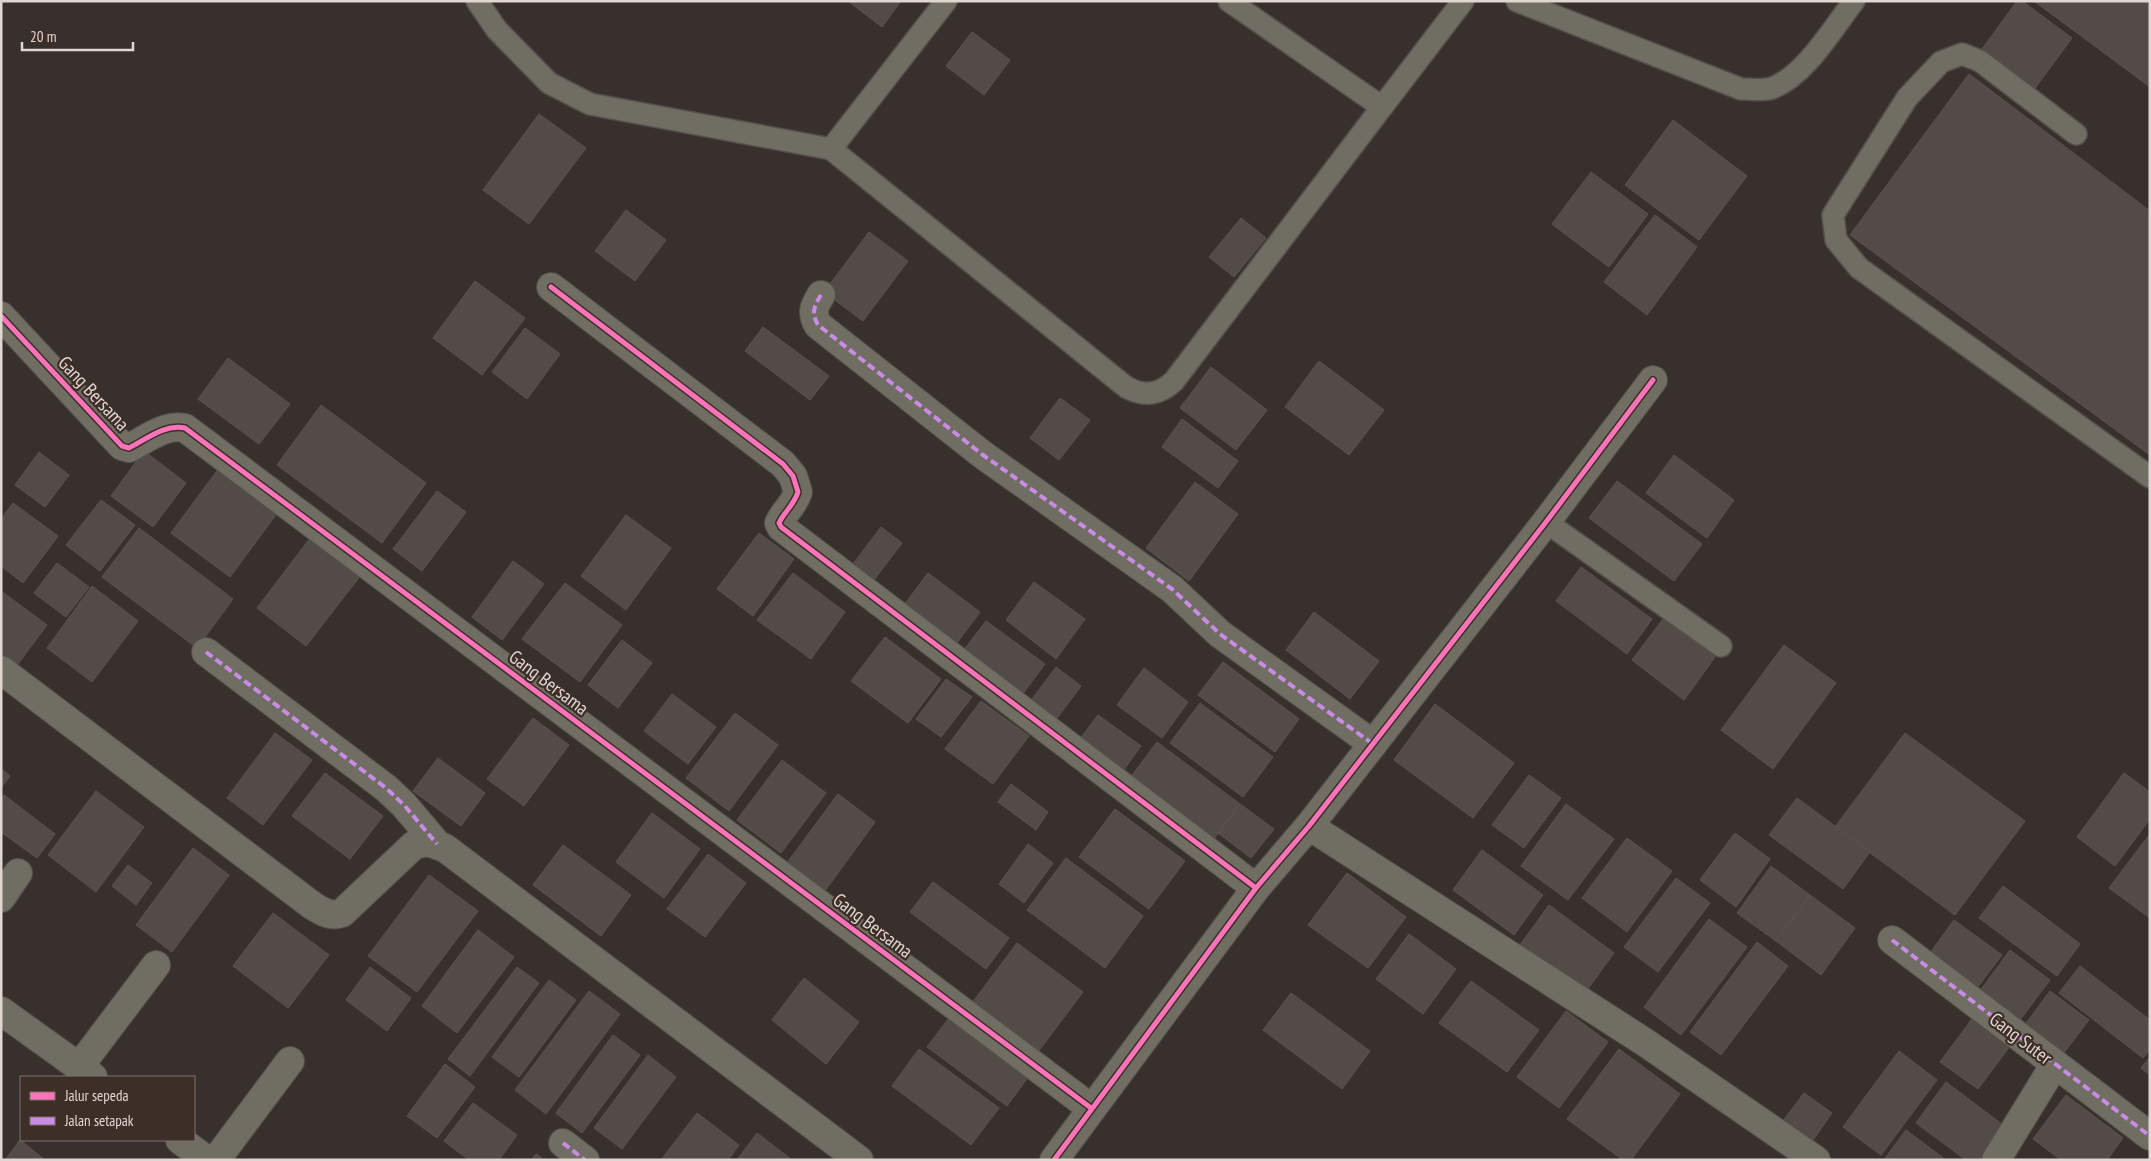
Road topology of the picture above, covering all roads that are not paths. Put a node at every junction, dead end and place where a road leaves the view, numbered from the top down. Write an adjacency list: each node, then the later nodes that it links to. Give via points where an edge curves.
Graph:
1 (477, 1): 9 (lane, via 497,30 549,83 590,104)
2 (946, 1): 9 (lane)
3 (1229, 1): 7 (lane)
4 (1463, 1): 7 (lane)
5 (1517, 1): 6 (lane, via 1741,89 1770,89 1786,82 1808,60)
6 (1854, 1)
7 (1382, 107): 9 (lane, via 1174,380 1161,390 1147,394 1126,387)
8 (2076, 134): 14 (lane, via 1980,62 1962,54 1941,62 1907,98 1833,215 1836,240 1859,268)
9 (831, 149)
10 (551, 287): 23 (street, via 783,464 793,476 798,492 779,523 781,527)
11 (821, 295): 19 (street, via 814,306 813,317 818,325 983,455 1172,589 1220,634)
12 (1, 316): 31 (street, Gang Bersama, via 122,446 129,448 169,428 185,428)
13 (1653, 380): 15 (street)
14 (2150, 477)
15 (1546, 522): 16 (lane); 19 (street)
16 (1721, 646)
17 (206, 652): 21 (street, via 386,788)
18 (1, 670): 21 (street, via 324,912 332,915 342,913 414,845 421,842)
19 (1373, 744): 20 (street)
20 (1309, 826): 23 (street); 40 (street, via 1646,1043)
21 (436, 844): 38 (street)
22 (18, 873): 24 (street)
23 (1256, 888): 31 (street)
24 (1, 898)
25 (1892, 940): 29 (street, Gang Suter)
26 (156, 965): 30 (street)
27 (1, 1011): 30 (street)
28 (290, 1061): 36 (street)
29 (2055, 1064): 32 (street, Gang Suter); 41 (street)
30 (86, 1072)
31 (1091, 1108): 39 (street)
32 (2150, 1136)
33 (181, 1141): 35 (street)
34 (563, 1143): 37 (street)
35 (207, 1160)
36 (216, 1160)
37 (585, 1160)
38 (859, 1160)
39 (1054, 1160)
40 (1816, 1160)
41 (1996, 1160)

